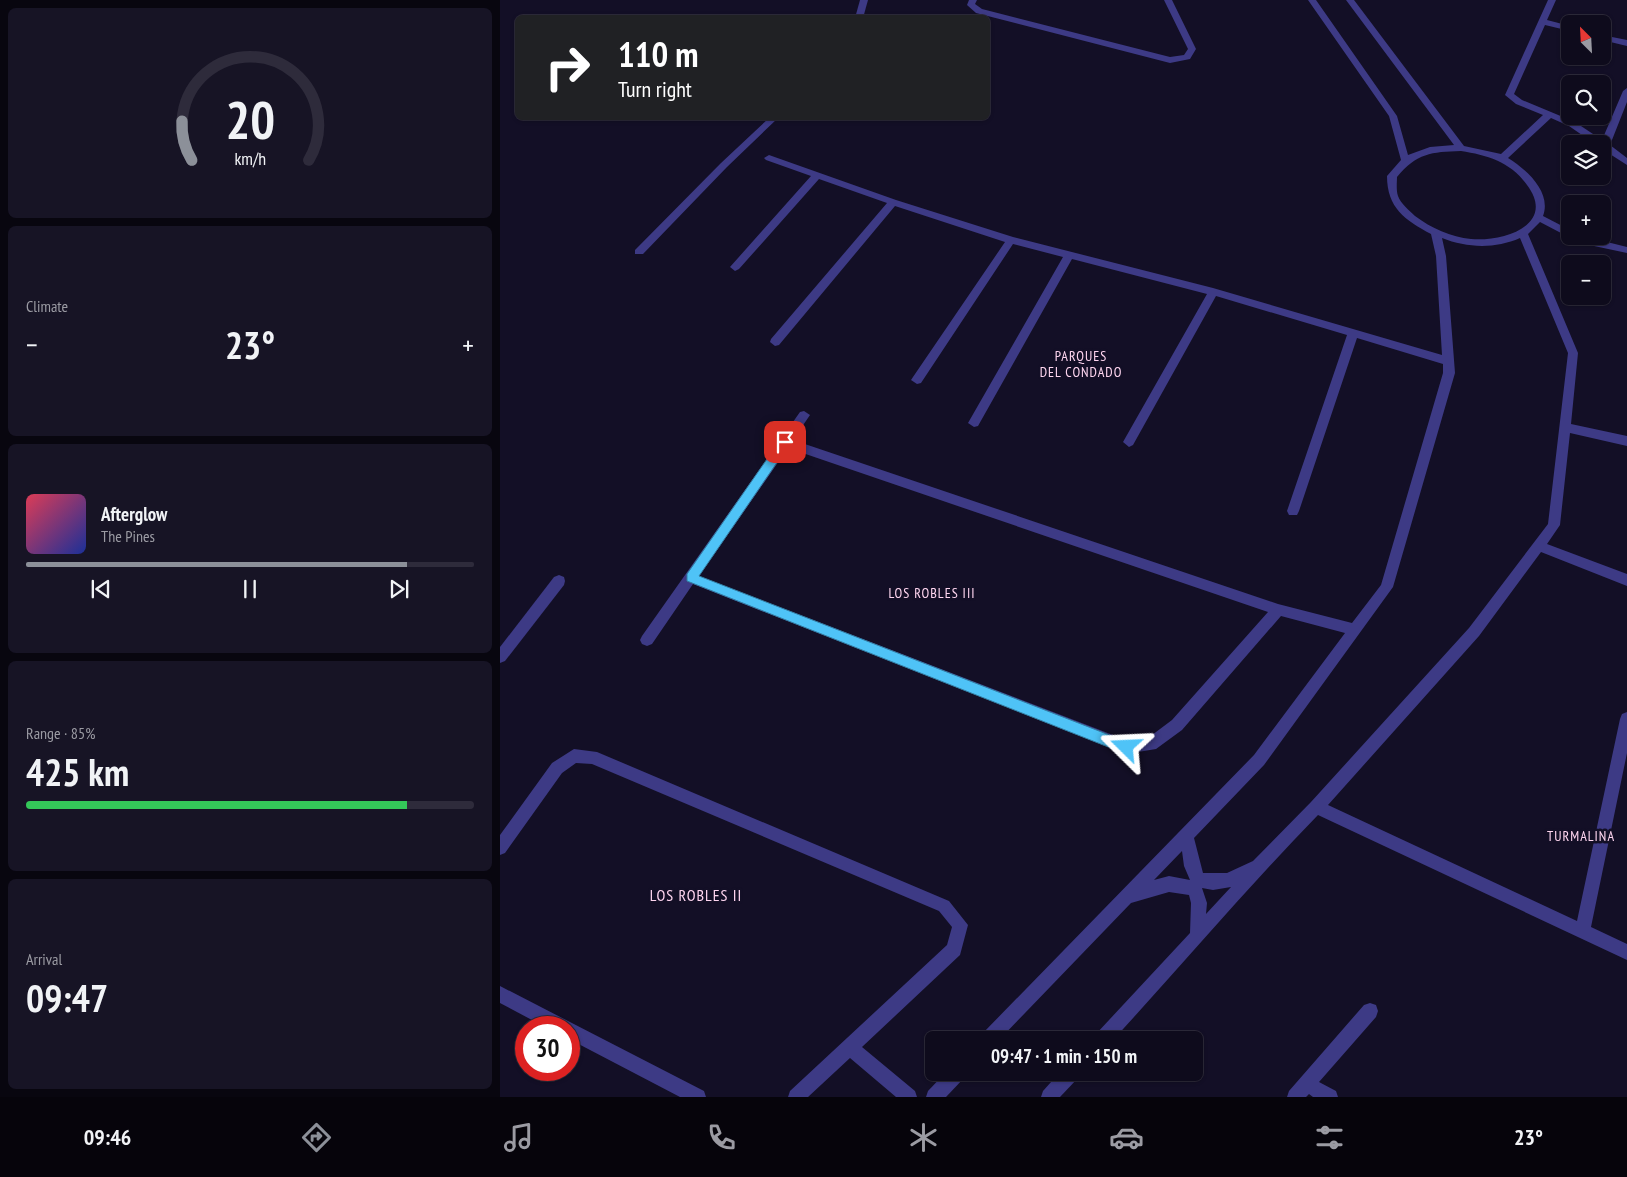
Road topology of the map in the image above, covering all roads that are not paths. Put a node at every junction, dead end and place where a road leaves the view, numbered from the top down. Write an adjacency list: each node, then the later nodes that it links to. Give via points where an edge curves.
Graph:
1 (864, 0): 7 (street)
2 (973, 0): 3 (street, via 971,5 979,11 1170,60 1187,57 1192,49)
3 (1168, 0)
4 (1312, 0): 21 (street, via 1393,116)
5 (1350, 0): 17 (street)
6 (1552, 0): 8 (street)
7 (861, 15)
8 (1543, 22): 9 (street); 13 (street, via 1509,95)
9 (1561, 27)
10 (1611, 39): 11 (street)
11 (1627, 43)
12 (1627, 91): 16 (street)
13 (1549, 115): 15 (street); 20 (street)
14 (772, 120): 32 (street)
15 (1589, 135)
16 (1607, 135)
17 (1461, 148): 20 (street); 21 (street, via 1430,149)
18 (1611, 150): 22 (street)
19 (769, 158): 23 (street)
20 (1502, 158): 25 (street, via 1529,178 1541,198)
21 (1405, 159): 28 (street, via 1392,176 1393,197 1408,218)
22 (1627, 162)
23 (817, 175): 24 (street); 34 (street)
24 (893, 202): 29 (street); 37 (street)
25 (1538, 218): 26 (street); 27 (street)
26 (1561, 230)
27 (1523, 233): 28 (street, via 1498,242 1475,242); 42 (street, via 1574,352)
28 (1436, 234): 38 (street, via 1441,256)
29 (1011, 240): 33 (street); 39 (street)
30 (1600, 245): 31 (street)
31 (1627, 250)
32 (639, 252)
33 (1069, 255): 35 (street); 41 (street)
34 (735, 267)
35 (1213, 292): 36 (street); 45 (street)
36 (1353, 333): 38 (street); 46 (street)
37 (775, 342)
38 (1448, 361): 52 (street, via 1449,373 1387,587)
39 (917, 380)
40 (804, 416): 44 (street)
41 (974, 423)
42 (1565, 428): 43 (street); 47 (street, via 1554,526)
43 (1627, 441)
44 (785, 442): 48 (street); 51 (street)
45 (1129, 442)
46 (1293, 511)
47 (1538, 546): 49 (street); 56 (street, via 1474,632)
48 (691, 578): 51 (street, via 1126,747 1151,744 1176,726); 53 (street)
49 (1627, 580)
50 (559, 581): 54 (street)
51 (1278, 610): 52 (street)
52 (1355, 630): 57 (street, via 1259,760)
53 (647, 640)
54 (500, 657)
55 (1627, 719): 61 (street)
56 (1316, 807): 59 (street); 61 (street)
57 (1186, 835): 59 (street, via 1198,880 1212,884 1228,881); 60 (street)
58 (500, 848): 70 (street, via 557,768 574,756 592,757 944,906 960,925 954,949)
59 (1261, 863): 62 (street)
60 (1123, 898): 62 (street, via 1166,884 1183,883 1195,890 1199,904); 67 (street)
61 (1583, 930): 63 (street)
62 (1198, 936): 68 (street)
63 (1627, 952)
64 (500, 994): 66 (street)
65 (1370, 1011): 73 (street)
66 (542, 1016)
67 (997, 1031)
68 (1110, 1031)
69 (580, 1036): 74 (street)
70 (849, 1047): 75 (street); 76 (street)
71 (949, 1081): 77 (street)
72 (1064, 1081): 78 (street)
73 (1307, 1084): 79 (street); 80 (street)
74 (698, 1097)
75 (796, 1097)
76 (909, 1097)
77 (934, 1097)
78 (1049, 1097)
79 (1295, 1097)
80 (1330, 1097)

